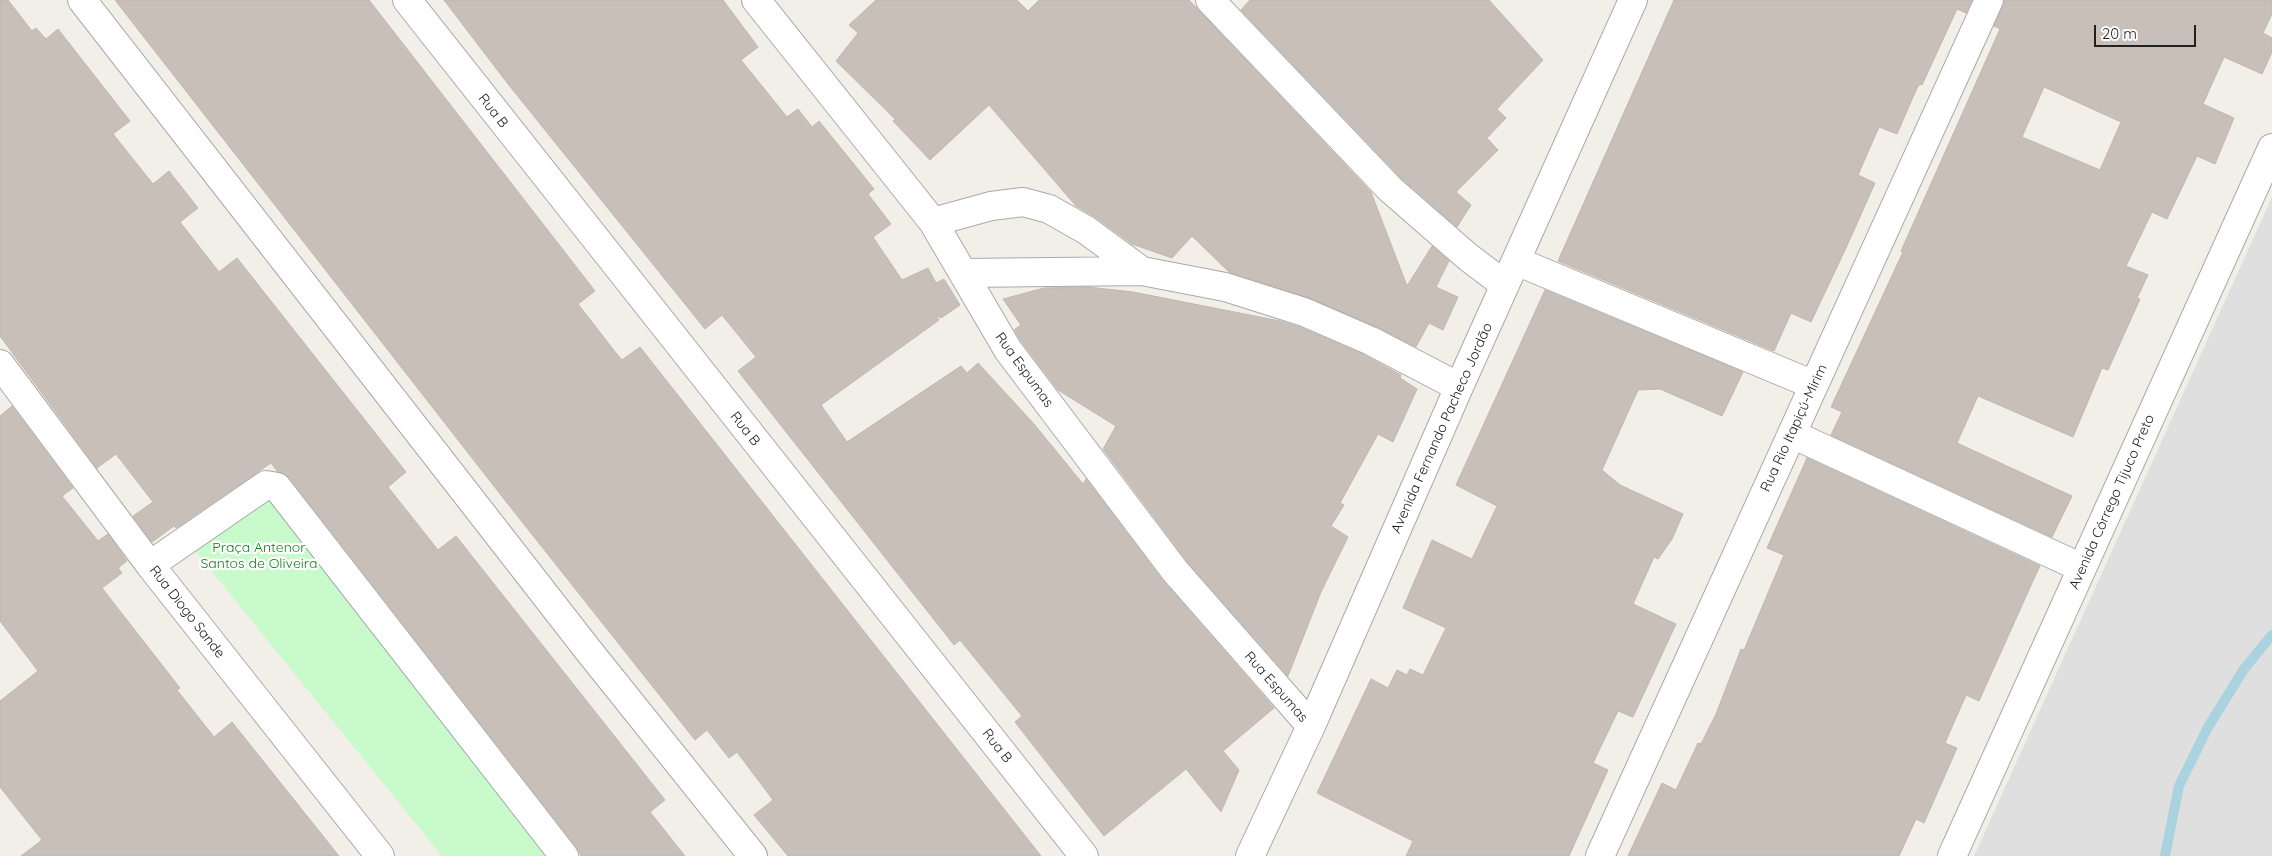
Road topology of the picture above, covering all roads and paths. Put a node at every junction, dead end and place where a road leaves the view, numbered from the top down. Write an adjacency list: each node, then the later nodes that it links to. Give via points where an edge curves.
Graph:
1 (82, 0): 22 (street, via 582,642)
2 (407, 0): 23 (street, Rua B)
3 (756, 0): 8 (street, Rua Espumas)
4 (1210, 0): 12 (street, via 1390,188)
5 (1633, 0): 9 (street, Avenida Fernando Pacheco Jordão)
6 (1989, 0): 14 (street, Rua Rio Itapiçú-Mirim)
7 (2272, 148): 18 (street, Avenida Córrego Tijuco Preto)
8 (933, 222): 10 (street, via 991,206 1023,202 1049,209 1086,230); 11 (street, Rua Espumas)
9 (1516, 261): 12 (street, Avenida Fernando Pacheco Jordão); 14 (street)
10 (1142, 272): 11 (street); 15 (street, via 1225,287 1304,312 1371,341)
11 (963, 273): 19 (street, Rua Espumas, via 1008,350 1174,571)
12 (1505, 285): 15 (street, Avenida Fernando Pacheco Jordão)
13 (0, 364): 17 (street, Rua Diogo Sande)
14 (1814, 385): 16 (street, Rua Rio Itapiçú-Mirim)
15 (1459, 387): 19 (street, Avenida Fernando Pacheco Jordão)
16 (1792, 434): 18 (street); 25 (street, Rua Rio Itapiçú-Mirim)
17 (150, 565): 20 (street, Rua Diogo Sande); 21 (street, via 266,485 277,487)
18 (2082, 568): 26 (street, Avenida Córrego Tijuco Preto)
19 (1310, 726): 24 (street, Avenida Fernando Pacheco Jordão)
20 (380, 856)
21 (564, 856)
22 (753, 856)
23 (1084, 856)
24 (1250, 856)
25 (1600, 856)
26 (1952, 856)

